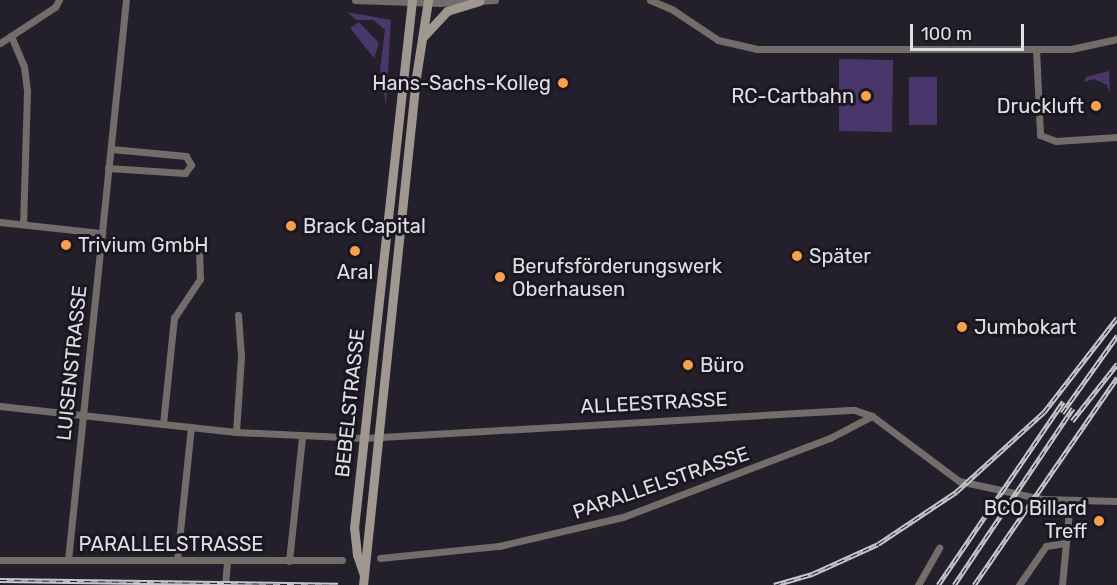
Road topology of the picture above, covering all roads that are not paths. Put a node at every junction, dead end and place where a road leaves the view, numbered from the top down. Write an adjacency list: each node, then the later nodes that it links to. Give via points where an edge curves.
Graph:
1 (59, 0): 9 (street, via 55,7)
2 (126, 0): 15 (street, LUISENSTRASSE)
3 (355, 0): 6 (street)
4 (495, 0): 8 (street)
5 (650, 0): 13 (street, via 673,10 718,40 756,49)
6 (412, 1): 7 (street); 20 (street, BEBELSTRASSE)
7 (427, 1): 8 (street); 10 (street, BEBELSTRASSE)
8 (479, 1): 10 (street, via 447,11)
9 (11, 36): 12 (street); 18 (street, via 24,66 27,92)
10 (422, 38): 21 (street, BEBELSTRASSE)
11 (1117, 39): 13 (street, via 1085,48)
12 (0, 43)
13 (1036, 50): 14 (street, via 1040,135 1056,141)
14 (1117, 137)
15 (111, 149): 16 (street, LUISENSTRASSE); 16 (street, via 186,156 191,165 185,173)
16 (108, 168): 19 (street, LUISENSTRASSE)
17 (0, 222): 18 (street)
18 (23, 224): 19 (street)
19 (102, 233): 25 (street, LUISENSTRASSE)
20 (385, 233): 21 (street); 31 (street, BEBELSTRASSE)
21 (399, 236): 32 (street, BEBELSTRASSE)
22 (199, 255): 27 (street, via 200,279 174,318)
23 (238, 315): 29 (street, via 241,365)
24 (0, 406): 25 (street, ALLEESTRASSE)
25 (84, 415): 27 (street, ALLEESTRASSE); 39 (street, LUISENSTRASSE)
26 (872, 416): 32 (street, ALLEESTRASSE, via 837,410); 33 (street, ALLEESTRASSE, via 954,479 1050,500); 37 (street, PARALLELSTRASSE, via 830,438 623,517 520,543)
27 (163, 424): 28 (street, ALLEESTRASSE)
28 (191, 427): 29 (street, ALLEESTRASSE); 41 (street)
29 (236, 432): 30 (street, ALLEESTRASSE)
30 (302, 437): 31 (street, ALLEESTRASSE); 43 (street)
31 (364, 438): 32 (street, ALLEESTRASSE); 44 (street, BEBELSTRASSE, via 354,528)
32 (378, 438): 44 (street, BEBELSTRASSE)
33 (1070, 500): 34 (street, ALLEESTRASSE); 35 (street)
34 (1117, 501)
35 (1066, 543): 47 (street, via 1046,546); 48 (street)
36 (939, 548): 46 (street)
37 (380, 558)
38 (0, 560): 39 (street, PARALLELSTRASSE)
39 (68, 560): 41 (street, PARALLELSTRASSE)
40 (342, 560): 43 (street, PARALLELSTRASSE)
41 (177, 561): 42 (street, PARALLELSTRASSE)
42 (227, 561): 43 (street, PARALLELSTRASSE); 45 (street)
43 (289, 561)
44 (364, 580)
45 (225, 585)
46 (918, 585)
47 (1019, 585)
48 (1062, 585)

